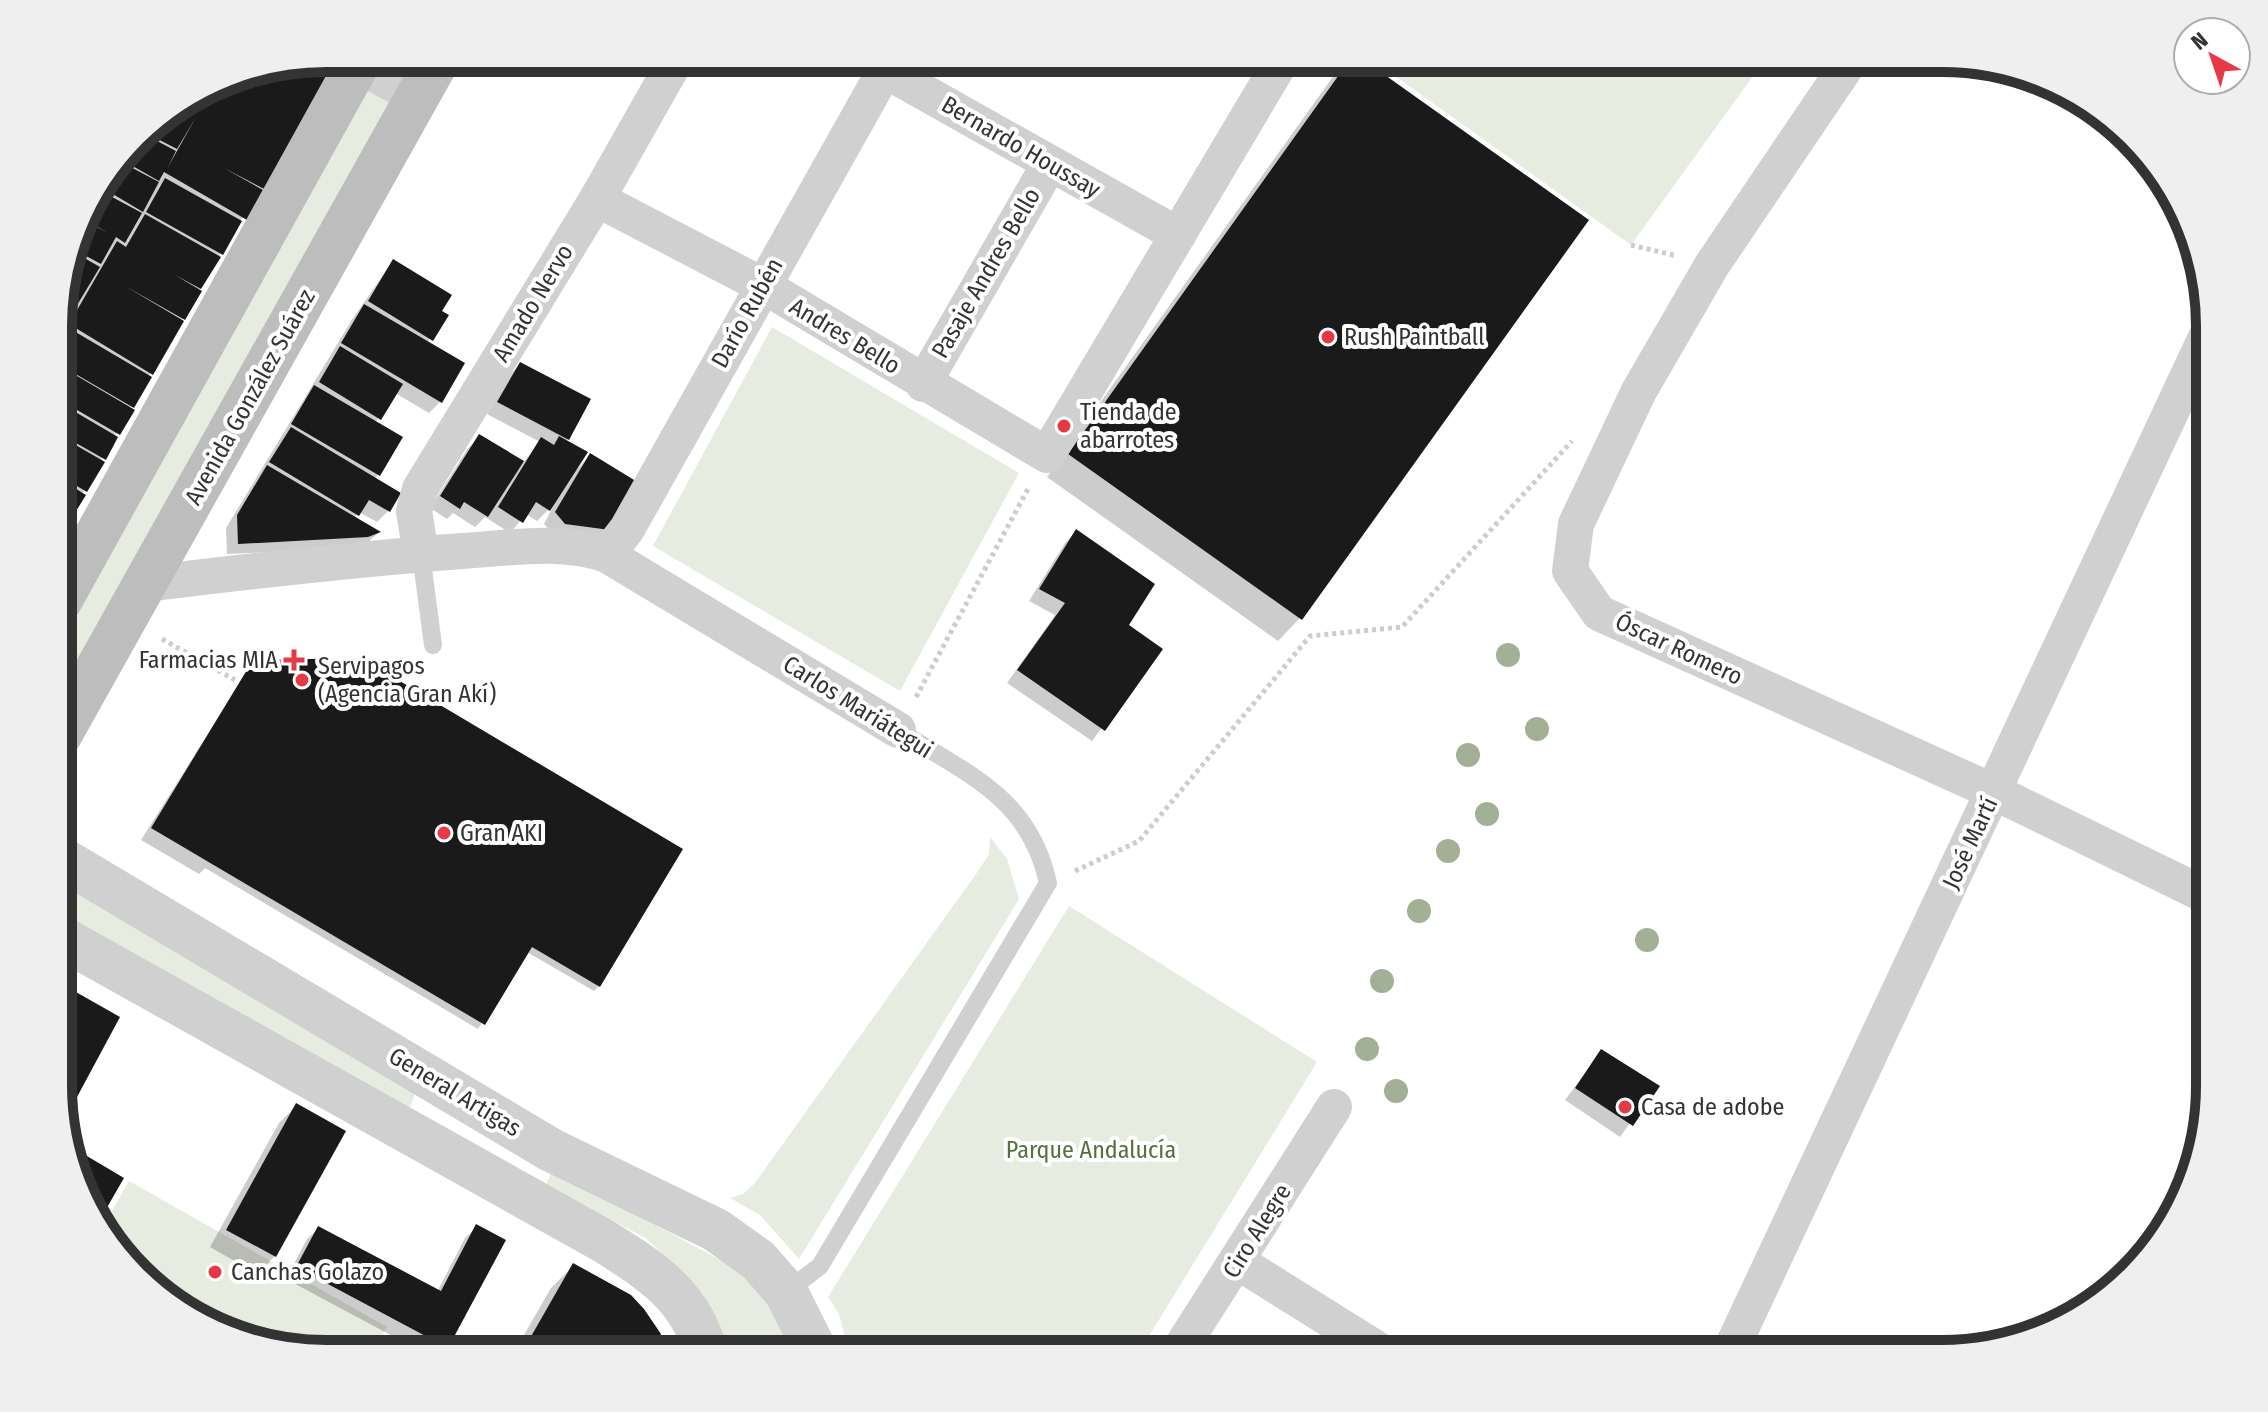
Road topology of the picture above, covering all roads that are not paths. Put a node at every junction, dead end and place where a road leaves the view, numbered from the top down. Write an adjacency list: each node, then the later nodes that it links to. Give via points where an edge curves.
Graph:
1 (1274, 72): 12 (street)
2 (1842, 72): 23 (street, Óscar Romero, via 1712,265 1639,391 1576,524 1570,571 1599,613)
3 (348, 73): 18 (main road)
4 (376, 73): 9 (street)
5 (430, 73): 9 (main road, Avenida González Suárez)
6 (669, 73): 11 (street, Amado Nervo)
7 (871, 73): 13 (street, Darío Rubén)
8 (890, 73): 10 (street, Bernardo Houssay)
9 (416, 97): 19 (main road, Avenida González Suárez)
10 (1050, 163): 12 (street, Bernardo Houssay); 15 (street, Pasaje Andres Bello)
11 (597, 199): 13 (street, Andres Bello); 16 (street, Amado Nervo, via 420,489 414,511)
12 (1178, 235): 15 (street, Andres Bello, via 1047,455)
13 (762, 285): 15 (street, Andres Bello); 17 (street, Darío Rubén, via 627,529)
14 (2195, 361): 23 (street, José Martí)
15 (923, 384)
16 (421, 554): 17 (street, Carlos Mariátegui, via 546,545 585,547); 19 (street, Carlos Mariátegui); 20 (lane)
17 (607, 555): 22 (street, Carlos Mariátegui)
18 (72, 579)
19 (136, 601): 21 (main road, Avenida González Suárez)
20 (433, 645)
21 (72, 714)
22 (898, 730): 31 (lane, Carlos Mariátegui, via 1017,812 1042,857 1048,883 820,1266)
23 (1994, 792): 25 (street, Óscar Romero); 34 (street, José Martí)
24 (72, 865): 28 (street, General Artigas)
25 (2195, 890)
26 (72, 944): 29 (street)
27 (1334, 1107): 30 (street, Ciro Alegre)
28 (551, 1150): 29 (street); 31 (street, General Artigas, via 716,1230 758,1260)
29 (524, 1196): 35 (street, via 657,1275 691,1315)
30 (1238, 1262): 32 (street, Ciro Alegre); 33 (street)
31 (786, 1292): 36 (street, General Artigas)
32 (1187, 1339)
33 (1362, 1339)
34 (1740, 1339)
35 (701, 1340)
36 (810, 1340)

